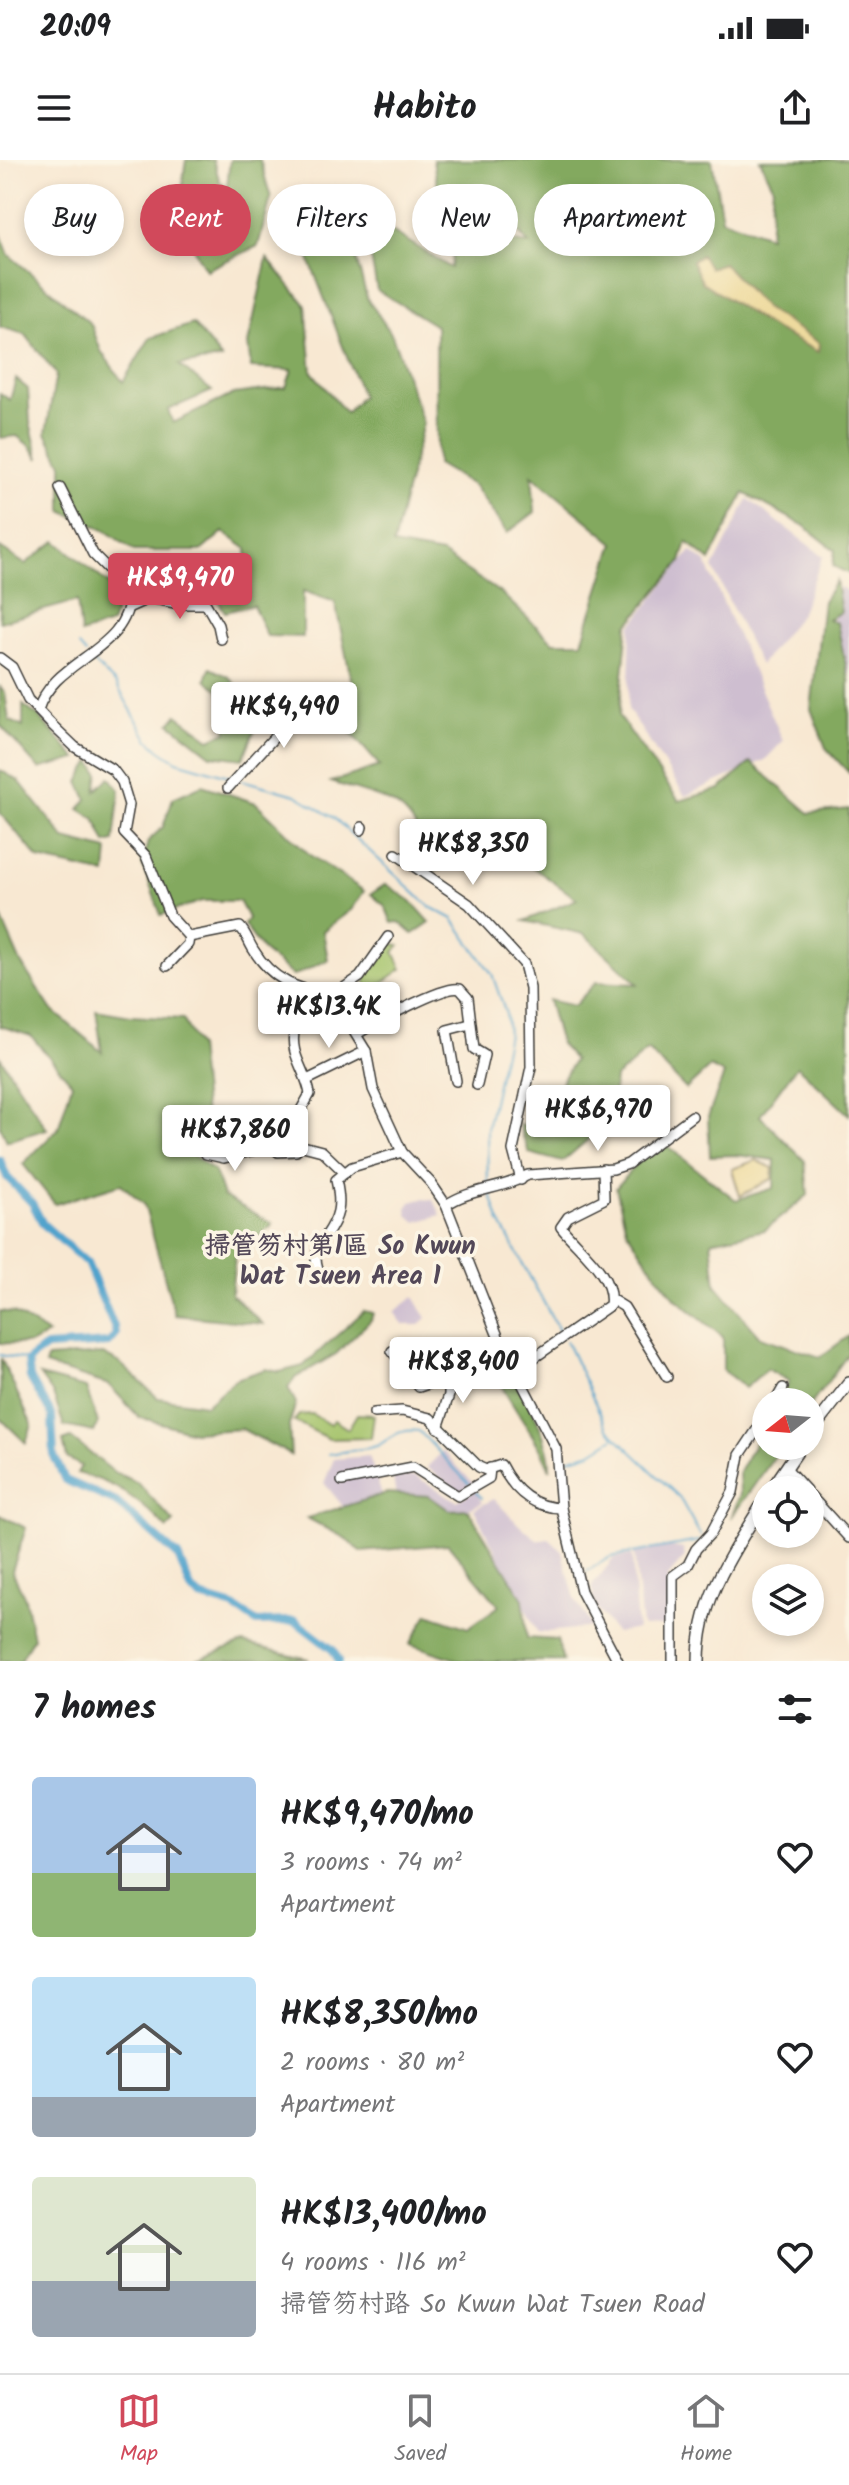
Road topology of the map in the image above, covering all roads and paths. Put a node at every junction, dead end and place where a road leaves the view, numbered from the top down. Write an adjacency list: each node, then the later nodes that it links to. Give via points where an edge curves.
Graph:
1 (60, 488): 2 (street, via 93,554 130,591)
2 (130, 607): 3 (street, via 150,598 206,604); 6 (street, via 97,652 56,679)
3 (221, 639)
4 (0, 658): 6 (street, via 12,667)
5 (284, 698): 7 (street, via 303,712)
6 (38, 710): 9 (street, via 75,747 113,770 122,782 128,795 124,833 146,856 170,916)
7 (230, 786)
8 (396, 854): 26 (street, via 469,904 524,964 530,988 531,1067 513,1150)
9 (189, 937): 11 (street); 12 (street, via 240,927 280,981)
10 (388, 937): 12 (street, via 360,977)
11 (167, 966)
12 (334, 999): 14 (street); 16 (street, via 295,1028 292,1047)
13 (470, 1024): 14 (street, via 468,998 455,987); 17 (street, via 447,1030); 18 (street, via 474,1049 484,1055)
14 (357, 1034): 15 (street)
15 (366, 1051): 16 (street); 22 (street, via 373,1089)
16 (307, 1080): 20 (street, via 309,1098 297,1117)
17 (456, 1081)
18 (477, 1085)
19 (692, 1116): 24 (street, via 628,1164)
20 (298, 1148): 21 (street); 23 (street, via 266,1147 224,1158); 25 (street, via 322,1151)
21 (278, 1152)
22 (402, 1152): 25 (street); 27 (street)
23 (206, 1154)
24 (603, 1169): 26 (street, via 528,1175); 29 (street, via 604,1199 565,1219 561,1227 604,1279)
25 (340, 1177): 28 (street, via 338,1212 316,1254 316,1270)
26 (521, 1180): 27 (street)
27 (446, 1205): 31 (street)
28 (323, 1280)
29 (611, 1299): 31 (street, via 605,1310); 32 (street, via 624,1307)
30 (392, 1351): 36 (street, via 419,1387 449,1377)
31 (515, 1371): 44 (street, via 556,1449)
32 (667, 1377)
33 (849, 1383): 35 (street)
34 (374, 1413): 36 (street, via 420,1413)
35 (824, 1415)
36 (438, 1428): 39 (street, via 475,1464)
37 (752, 1437): 49 (street, via 740,1455 733,1492 711,1533 673,1576)
38 (791, 1460): 40 (street)
39 (490, 1468): 43 (street, via 490,1476 457,1495 413,1467); 44 (street, via 501,1465 509,1481 535,1504)
40 (786, 1468): 41 (street); 42 (street)
41 (781, 1476)
42 (793, 1476)
43 (342, 1481)
44 (561, 1508): 48 (street, via 581,1591)
45 (824, 1510): 47 (street)
46 (752, 1522): 50 (street, via 711,1592)
47 (849, 1538)
48 (618, 1661)
49 (673, 1661)
50 (699, 1661)

